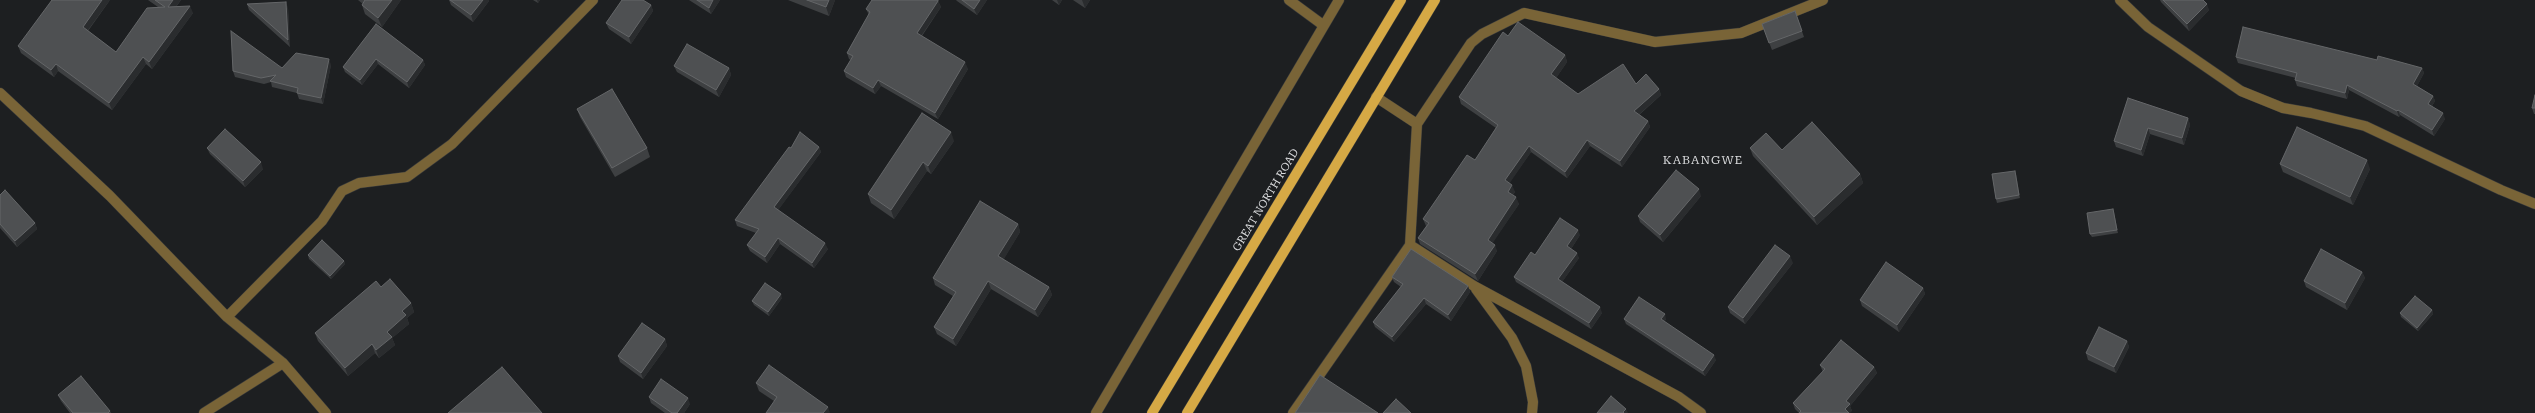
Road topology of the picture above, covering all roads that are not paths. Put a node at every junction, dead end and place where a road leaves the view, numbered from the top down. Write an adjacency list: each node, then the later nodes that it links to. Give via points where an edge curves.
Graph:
1 (593, 0): 15 (street, via 452,144 407,177 359,183 342,191 322,221)
2 (1289, 0): 8 (street)
3 (1339, 0): 8 (street)
4 (1401, 0): 20 (main road, GREAT NORTH ROAD)
5 (1435, 0): 10 (main road)
6 (1823, 0): 11 (street, via 1741,32 1655,42 1524,13 1482,34 1471,43)
7 (2120, 0): 12 (street, via 2148,27 2241,91 2283,108 2365,126)
8 (1323, 25): 19 (street)
9 (0, 93): 15 (street, via 110,196)
10 (1376, 97): 11 (street); 21 (main road)
11 (1417, 124): 13 (street)
12 (2535, 204)
13 (1410, 245): 14 (street); 22 (street)
14 (1474, 286): 23 (street, via 1520,352 1530,381); 24 (street, via 1679,397)
15 (227, 317): 16 (street)
16 (283, 363): 17 (street); 18 (street)
17 (204, 413)
18 (326, 413)
19 (1096, 413)
20 (1152, 413)
21 (1187, 413)
22 (1293, 413)
23 (1532, 413)
24 (1701, 413)

